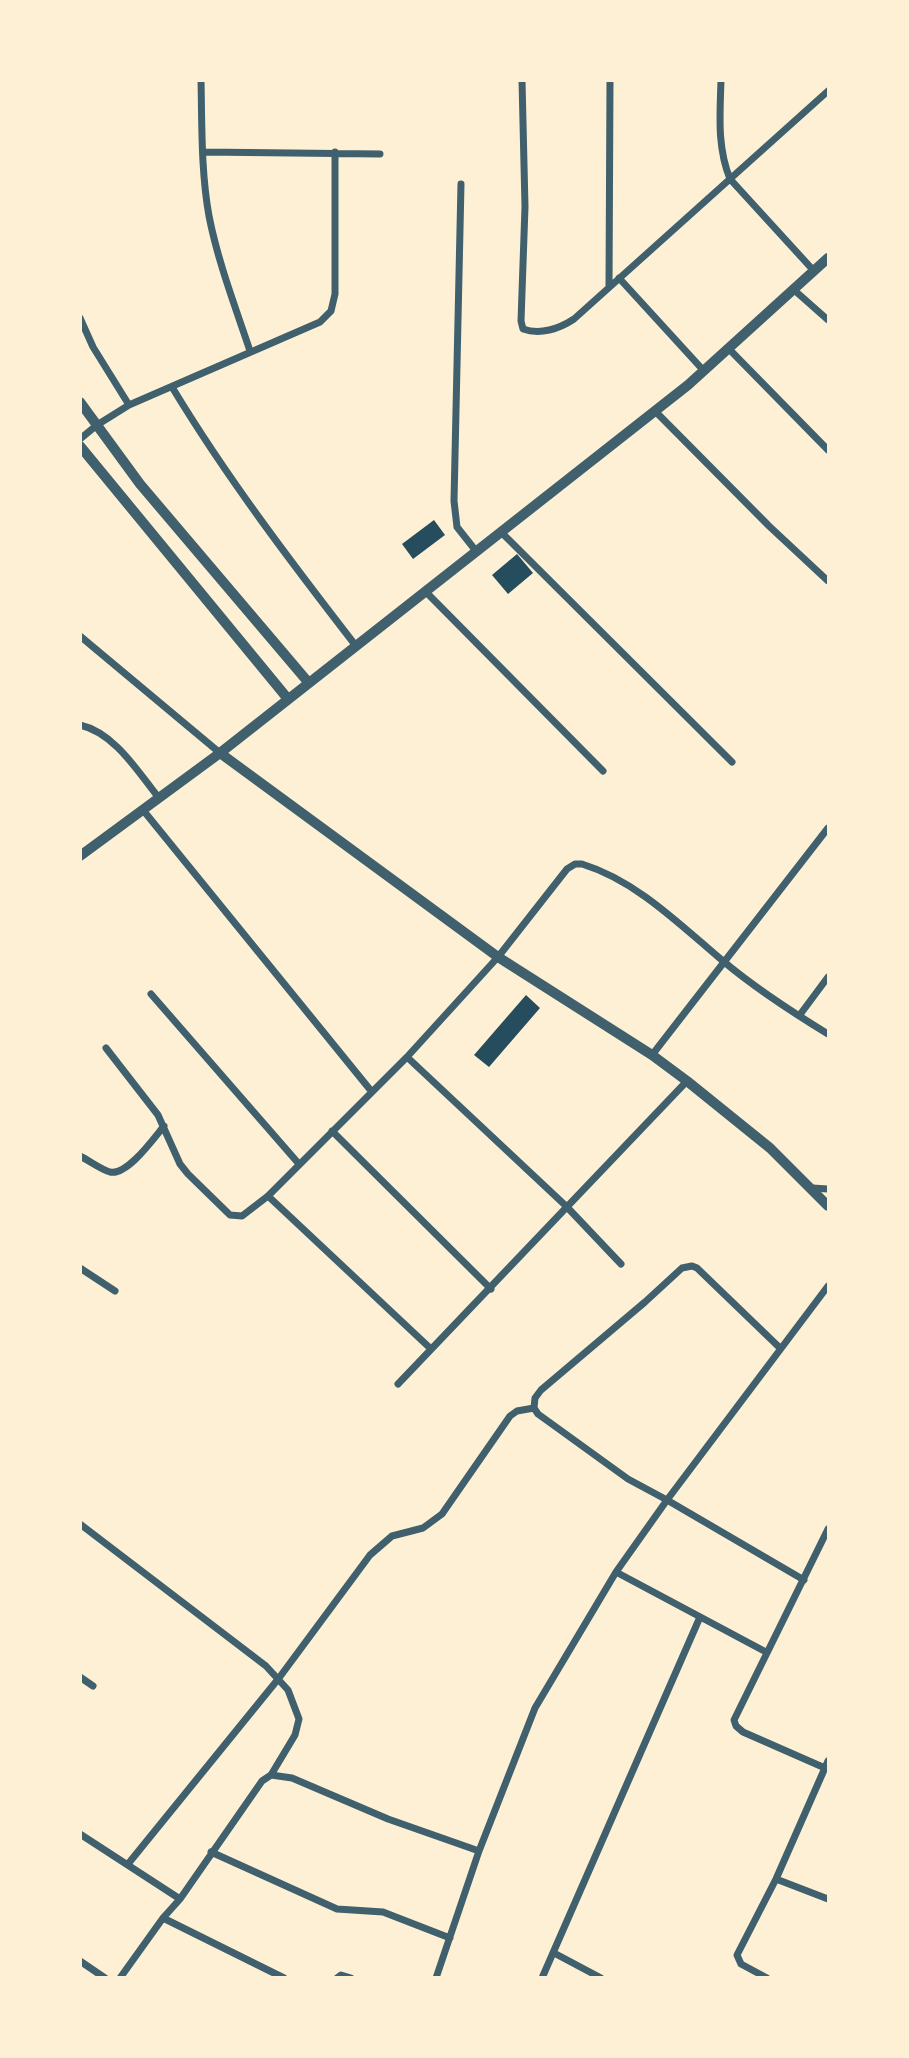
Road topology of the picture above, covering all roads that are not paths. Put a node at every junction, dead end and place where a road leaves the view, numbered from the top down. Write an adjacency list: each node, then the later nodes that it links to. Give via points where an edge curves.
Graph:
1 (201, 80): 6 (street)
2 (522, 80): 14 (street, via 523,329 563,326)
3 (610, 80): 14 (street)
4 (721, 80): 9 (street, via 720,138)
5 (828, 91): 9 (street)
6 (203, 152): 7 (street); 19 (street, via 209,215)
7 (335, 152): 8 (street); 19 (street, via 335,294 331,311 320,322)
8 (380, 154)
9 (730, 179): 12 (street); 13 (street)
10 (461, 184): 30 (street, via 454,501 457,527)
11 (828, 258): 12 (street)
12 (814, 271): 15 (street)
13 (620, 278): 14 (street); 20 (street)
14 (609, 287)
15 (793, 289): 17 (street); 18 (street)
16 (80, 318): 23 (street)
17 (828, 320)
18 (729, 349): 20 (street); 28 (street)
19 (250, 351): 21 (street)
20 (704, 371): 24 (street)
21 (172, 387): 23 (street); 34 (street, via 219,462)
22 (80, 402): 25 (street)
23 (129, 404): 25 (street)
24 (655, 411): 29 (street); 31 (street)
25 (97, 425): 26 (street); 35 (street, via 140,484)
26 (80, 439)
27 (80, 446): 36 (street)
28 (828, 450)
29 (501, 532): 30 (street); 39 (street)
30 (476, 551): 32 (street)
31 (828, 581)
32 (425, 592): 34 (street); 40 (street)
33 (80, 636): 38 (street)
34 (356, 646): 35 (street)
35 (308, 682): 36 (street)
36 (288, 699): 38 (street)
37 (80, 725): 41 (street, via 107,737)
38 (220, 753): 41 (street); 45 (street)
39 (732, 762)
40 (603, 771)
41 (159, 798): 42 (street)
42 (143, 810): 44 (street); 55 (street)
43 (828, 828): 46 (street)
44 (80, 856)
45 (498, 957): 46 (street, via 567,869 582,864 652,902); 52 (street); 53 (street)
46 (723, 961): 49 (street); 52 (street)
47 (828, 977): 49 (street)
48 (151, 994): 59 (street)
49 (799, 1016): 50 (street)
50 (828, 1034)
51 (106, 1048): 56 (street)
52 (652, 1055): 54 (street)
53 (407, 1057): 55 (street); 63 (street)
54 (687, 1081): 60 (street); 63 (street)
55 (372, 1092): 57 (street)
56 (164, 1126): 58 (street, via 119,1172); 62 (street, via 184,1169 230,1215 242,1216)
57 (332, 1131): 59 (street); 68 (street)
58 (80, 1156)
59 (299, 1164): 62 (street)
60 (811, 1188): 61 (street); 64 (street)
61 (828, 1189)
62 (268, 1196): 70 (street)
63 (566, 1206): 65 (street); 68 (street)
64 (828, 1206)
65 (621, 1264)
66 (80, 1268): 69 (street)
67 (828, 1286): 71 (street)
68 (491, 1289): 70 (street)
69 (115, 1291)
70 (431, 1349): 72 (street)
71 (780, 1349): 73 (street, via 697,1268 687,1266 541,1390); 74 (street)
72 (398, 1384)
73 (534, 1408): 74 (street, via 628,1479); 82 (street, via 510,1416 442,1514 423,1528 392,1536 370,1555)
74 (667, 1500): 77 (street); 78 (street)
75 (80, 1524): 82 (street)
76 (828, 1529): 78 (street)
77 (616, 1573): 79 (street); 87 (street, via 535,1708)
78 (804, 1580): 80 (street)
79 (699, 1617): 80 (street); 95 (street)
80 (766, 1651): 84 (street, via 734,1723 743,1732)
81 (80, 1677): 83 (street)
82 (279, 1678): 85 (street, via 295,1705 299,1727); 89 (street)
83 (93, 1686)
84 (827, 1765): 90 (street)
85 (271, 1775): 87 (street, via 292,1778); 88 (street)
86 (80, 1834): 89 (street)
87 (479, 1851): 94 (street)
88 (211, 1852): 91 (street); 94 (street, via 337,1909 383,1912)
89 (128, 1864): 91 (street)
90 (776, 1878): 92 (street); 105 (street, via 737,1955 741,1964)
91 (180, 1899): 93 (street)
92 (828, 1899)
93 (163, 1917): 98 (street); 99 (street)
94 (450, 1938): 102 (street)
95 (554, 1954): 103 (street); 104 (street)
96 (80, 1961): 97 (street)
97 (105, 1978)
98 (120, 1978)
99 (284, 1978)
100 (337, 1978): 101 (street)
101 (351, 1978)
102 (436, 1978)
103 (542, 1978)
104 (601, 1978)
105 (767, 1978)

